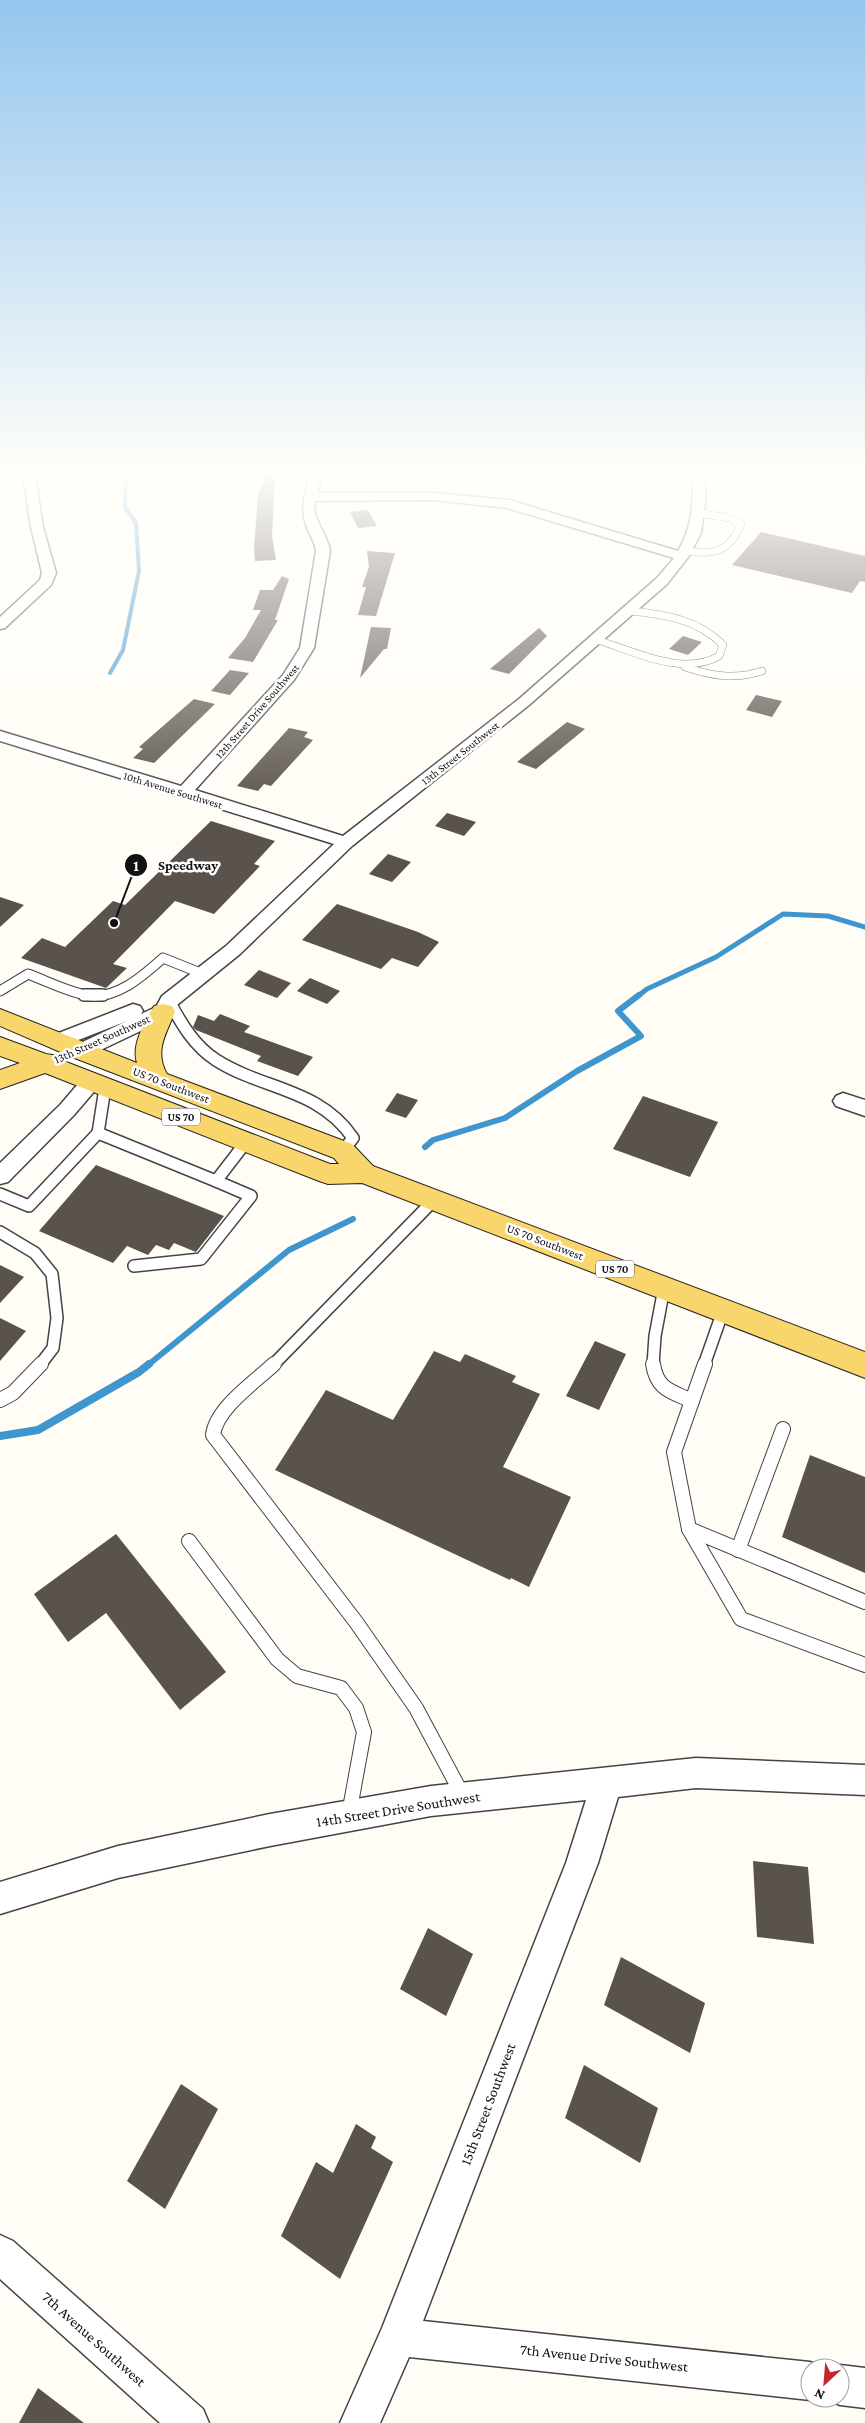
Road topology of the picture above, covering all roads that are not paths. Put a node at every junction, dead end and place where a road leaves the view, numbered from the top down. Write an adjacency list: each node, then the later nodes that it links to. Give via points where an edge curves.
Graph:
1 (40, 588): 5 (street)
2 (318, 588): 10 (street, 12th Street Drive Southwest, via 307,648 289,677)
3 (654, 588): 4 (street, 13th Street Southwest)
4 (629, 611): 6 (street, 13th Street Southwest); 7 (lane, via 646,612 703,629 723,645 716,659)
5 (0, 625)
6 (597, 640): 7 (lane); 11 (street, 13th Street Southwest, via 474,743)
7 (676, 664): 8 (lane, via 724,678 739,678)
8 (762, 671)
9 (0, 736): 10 (street, 10th Avenue Southwest)
10 (184, 793): 11 (street, 10th Avenue Southwest)
11 (346, 842): 12 (street, 13th Street Southwest, via 275,912)
12 (203, 974): 13 (lane, via 163,958 133,983 105,994 89,996 28,974); 14 (street, 13th Street Southwest)
13 (0, 991)
14 (166, 1007): 16 (street, 13th Street Southwest); 19 (main road, via 146,1058); 25 (lane, via 193,1042 218,1061 327,1109 349,1129 353,1138)
15 (0, 1017): 16 (main road, US 70 Southwest / US 70)
16 (69, 1046): 17 (main road, 13th Street Southwest); 19 (main road, US 70 Southwest / US 70)
17 (16, 1056): 18 (main road, 13th Street Southwest); 20 (main road, US 70 Southwest / US 70)
18 (0, 1080)
19 (158, 1080): 25 (main road, US 70 Southwest / US 70)
20 (98, 1085): 23 (lane); 24 (main road, US 70 Southwest / US 70); 27 (street, via 67,1110)
21 (842, 1101): 22 (street)
22 (865, 1108)
23 (98, 1133): 28 (lane); 29 (lane, via 29,1206)
24 (246, 1142): 26 (main road, US 70 Southwest / US 70, via 328,1174); 28 (lane)
25 (343, 1151): 26 (main road, US 70 Southwest / US 70)
26 (364, 1173): 30 (main road, US 70 Southwest / US 70)
27 (0, 1176)
28 (216, 1182): 32 (lane, via 251,1196 200,1259)
29 (0, 1194)
30 (434, 1200): 33 (main road, US 70 Southwest / US 70); 46 (lane, via 295,1344 221,1413 213,1435 356,1622 416,1708)
31 (0, 1232): 36 (lane, via 35,1253 52,1274 57,1318 53,1348 13,1393)
32 (134, 1266)
33 (664, 1288): 34 (main road, US 70 Southwest / US 70); 37 (lane, via 656,1318 657,1381)
34 (724, 1310): 35 (main road, US 70 Southwest / US 70); 37 (lane)
35 (865, 1365)
36 (0, 1400)
37 (692, 1401): 39 (lane, via 674,1452)
38 (782, 1429): 41 (lane)
39 (690, 1529): 41 (lane); 43 (lane, via 740,1619)
40 (189, 1541): 47 (lane, via 277,1659 297,1676 341,1688 356,1708 364,1732)
41 (738, 1550): 42 (lane)
42 (865, 1602)
43 (865, 1665)
44 (865, 1780): 45 (street, 14th Street Drive Southwest, via 696,1773)
45 (607, 1782): 46 (street, 14th Street Drive Southwest); 50 (street, 15th Street Southwest, via 582,1863)
46 (464, 1798): 47 (street, 14th Street Drive Southwest)
47 (349, 1816): 48 (street, 14th Street Drive Southwest, via 118,1862)
48 (0, 1898)
49 (0, 2254): 54 (street, 7th Avenue Southwest)
50 (398, 2337): 51 (street, 7th Avenue Drive Southwest); 55 (street, 15th Street Southwest)
51 (800, 2380)
52 (850, 2386): 53 (street)
53 (865, 2388)
54 (189, 2423)
55 (360, 2423)

